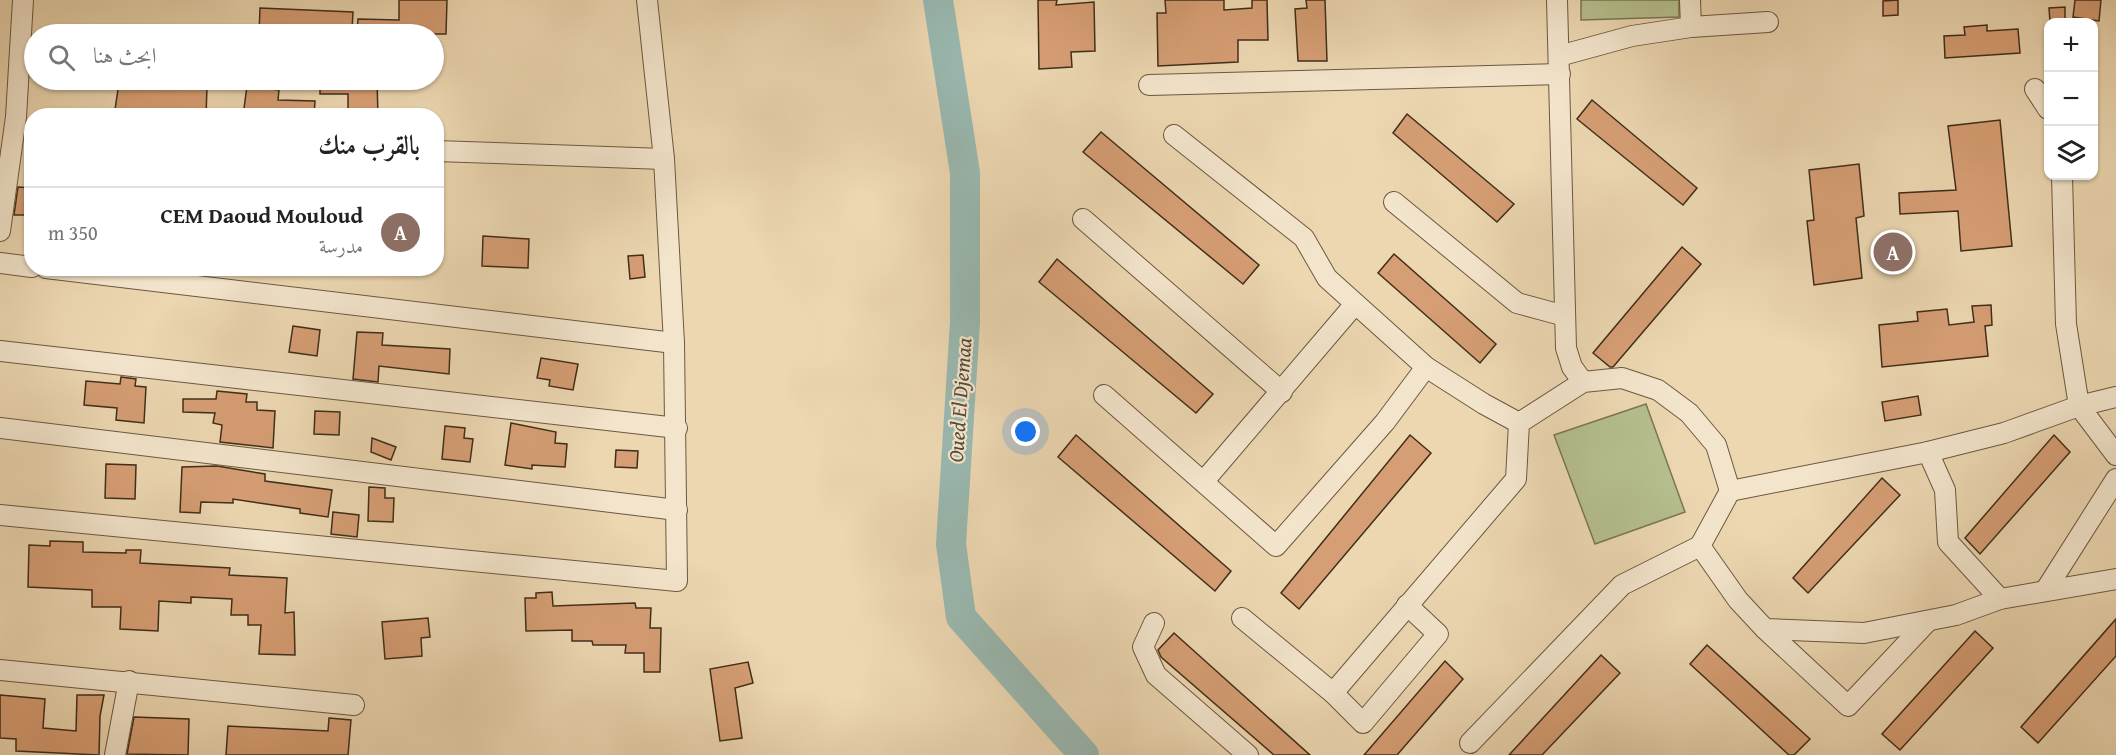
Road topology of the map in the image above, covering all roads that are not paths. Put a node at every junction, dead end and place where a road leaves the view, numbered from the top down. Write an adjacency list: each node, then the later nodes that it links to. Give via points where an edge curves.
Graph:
1 (23, 0): 11 (street)
2 (647, 0): 14 (street)
3 (1557, 0): 7 (street)
4 (1690, 0): 6 (street)
5 (1768, 22): 6 (street)
6 (1691, 27): 7 (street, via 1632,36)
7 (1559, 65): 8 (street); 23 (street)
8 (1149, 85)
9 (2035, 89): 10 (street)
10 (2044, 102)
11 (24, 118): 18 (street)
12 (1174, 135): 22 (street, via 1304,238 1327,278)
13 (444, 151): 14 (street)
14 (664, 159): 24 (street)
15 (2062, 180): 31 (street, via 2066,324)
16 (1394, 202): 23 (street, via 1517,303)
17 (1083, 219): 28 (street)
18 (0, 231)
19 (0, 263): 20 (street)
20 (24, 266)
21 (112, 276): 24 (street)
22 (1355, 304): 26 (street); 28 (street)
23 (1565, 316): 27 (street, via 1566,348 1572,367)
24 (674, 344): 34 (street)
25 (0, 351): 34 (street)
26 (1425, 367): 32 (street); 38 (street, via 1385,422 1276,546)
27 (1583, 382): 32 (street); 39 (street, via 1622,378 1658,390 1689,412 1716,445)
28 (1282, 392): 38 (street)
29 (1104, 395): 38 (street)
30 (2116, 397): 31 (street)
31 (2079, 406): 35 (street, via 2004,433); 36 (street)
32 (1519, 423): 46 (street, via 1516,479)
33 (0, 428): 40 (street)
34 (677, 428): 40 (street)
35 (1928, 452): 39 (street); 45 (street, via 1945,490 1948,542)
36 (2116, 454)
37 (2116, 479): 44 (street)
38 (1204, 481)
39 (1730, 491): 42 (street)
40 (677, 510): 41 (street, via 677,581)
41 (0, 515)
42 (1700, 546): 50 (street, via 1738,600); 55 (street, via 1622,585)
43 (2116, 579): 44 (street)
44 (2045, 591): 45 (street)
45 (2000, 599): 48 (street)
46 (1407, 605): 53 (street); 53 (street, via 1438,634 1364,723)
47 (1242, 618): 53 (street)
48 (1928, 621): 50 (street, via 1864,633); 50 (street, via 1848,706)
49 (1154, 623): 57 (street, via 1143,647 1156,675)
50 (1765, 629)
51 (0, 670): 52 (street)
52 (129, 681): 54 (street); 56 (street)
53 (1333, 693)
54 (354, 705)
55 (1470, 743)
56 (115, 755)
57 (1248, 755)

